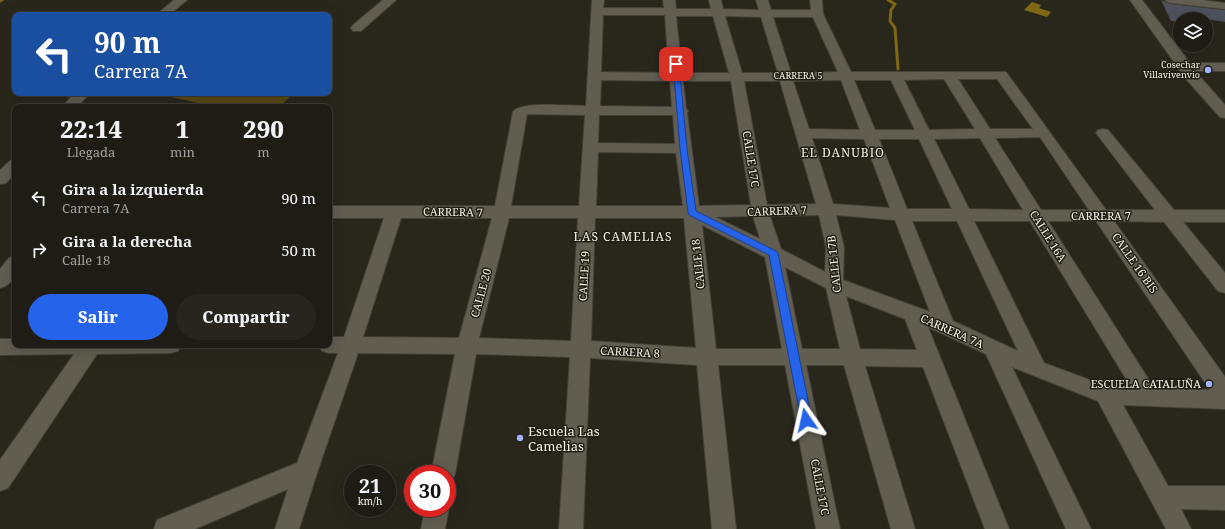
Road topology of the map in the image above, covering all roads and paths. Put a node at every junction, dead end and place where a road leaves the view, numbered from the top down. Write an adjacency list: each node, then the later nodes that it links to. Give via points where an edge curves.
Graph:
1 (181, 0): 11 (street)
2 (390, 0): 12 (street)
3 (1136, 0): 13 (street)
4 (1171, 0): 9 (street)
5 (598, 6): 6 (street); 16 (street, CALLE 19)
6 (669, 6): 7 (street); 17 (street, CALLE 18)
7 (716, 6): 8 (street); 22 (street, CALLE 17C)
8 (764, 6): 10 (street); 18 (street, CALLE 17B)
9 (1225, 6)
10 (816, 7): 19 (street)
11 (166, 12)
12 (357, 28)
13 (1186, 67): 14 (street); 27 (street)
14 (1225, 67)
15 (1001, 75): 21 (street, CARRERA 5); 31 (street, CALLE 16 BIS)
16 (594, 76): 17 (street, CARRERA 5); 25 (street, CALLE 19)
17 (677, 76): 22 (street, CARRERA 5); 26 (street, CALLE 18)
18 (785, 76): 19 (street, CARRERA 5); 22 (street, CARRERA 5); 28 (street, CALLE 17B)
19 (846, 76): 20 (street, CARRERA 5); 33 (street)
20 (896, 76): 21 (street, CARRERA 5); 29 (street)
21 (949, 76): 30 (street, CALLE 16A)
22 (737, 77): 44 (street, CALLE 17C)
23 (80, 96): 24 (street)
24 (73, 104)
25 (592, 111): 26 (street); 34 (street, CALLE 19); 45 (street, CALLE 20, via 520,112)
26 (680, 111): 35 (street, CALLE 18)
27 (1225, 114)
28 (802, 133): 33 (street); 40 (street, CALLE 17B)
29 (924, 133): 30 (street); 33 (street); 48 (street)
30 (984, 133): 31 (street); 49 (street, CALLE 16A)
31 (1044, 133): 50 (street, CALLE 16 BIS)
32 (1103, 133): 51 (street)
33 (869, 135): 47 (street)
34 (591, 147): 35 (street); 46 (street, CALLE 19)
35 (684, 149): 43 (street, CALLE 18)
36 (12, 167): 37 (street)
37 (0, 180)
38 (12, 184): 39 (street)
39 (0, 185)
40 (826, 209): 44 (street, CARRERA 7); 47 (street, CARRERA 7); 56 (street, CALLE 17B, via 835,247)
41 (395, 211): 42 (street, CARRERA 7); 45 (street, CARRERA 7); 61 (street)
42 (332, 212)
43 (692, 212): 44 (street, CARRERA 7); 46 (street, CARRERA 7); 53 (street, CARRERA 7A); 68 (street, CALLE 18)
44 (760, 212): 53 (street, CALLE 17C)
45 (502, 213): 46 (street, CARRERA 7); 62 (street, CALLE 20)
46 (587, 213): 66 (street, CALLE 19)
47 (902, 215): 48 (street, CARRERA 7); 59 (street)
48 (963, 215): 49 (street, CARRERA 7); 72 (street)
49 (1036, 215): 50 (street, CARRERA 7); 75 (street, CALLE 16A)
50 (1102, 216): 51 (street, CARRERA 7); 73 (street, CALLE 16 BIS)
51 (1170, 216): 52 (street, CARRERA 7); 57 (street)
52 (1225, 216)
53 (773, 253): 56 (street, CARRERA 7A); 70 (street, CALLE 17C)
54 (12, 267): 55 (street)
55 (0, 281)
56 (834, 284): 58 (street, CARRERA 7A); 69 (street, CALLE 17B)
57 (1225, 286)
58 (913, 315): 59 (street, CARRERA 7A); 71 (street)
59 (945, 326): 67 (street, CARRERA 7A)
60 (332, 345): 61 (street, CARRERA 8)
61 (350, 345): 62 (street, CARRERA 8); 78 (street)
62 (467, 346): 66 (street, CARRERA 8); 77 (street, CALLE 20)
63 (0, 347): 64 (street)
64 (12, 347)
65 (89, 348): 79 (street)
66 (580, 349): 68 (street, CARRERA 8); 86 (street, CALLE 19)
67 (994, 350): 72 (street, CARRERA 7A); 91 (street)
68 (707, 357): 70 (street, CARRERA 8); 87 (street, CALLE 18)
69 (852, 357): 70 (street, CARRERA 8); 71 (street, CARRERA 8); 89 (street, CALLE 17B)
70 (794, 358): 88 (street, CALLE 17C)
71 (931, 359): 90 (street)
72 (1037, 369): 74 (street, CARRERA 7A)
73 (1225, 394)
74 (1106, 395): 75 (street, CARRERA 7A); 80 (street)
75 (1148, 396): 76 (street, CARRERA 7A)
76 (1225, 400)
77 (445, 465)
78 (306, 470): 83 (street); 84 (street)
79 (0, 480)
80 (1162, 497): 81 (street); 92 (street)
81 (1225, 498)
82 (435, 517): 85 (street)
83 (166, 529)
84 (287, 529)
85 (433, 529)
86 (571, 529)
87 (724, 529)
88 (828, 529)
89 (903, 529)
90 (997, 529)
91 (1079, 529)
92 (1179, 529)

